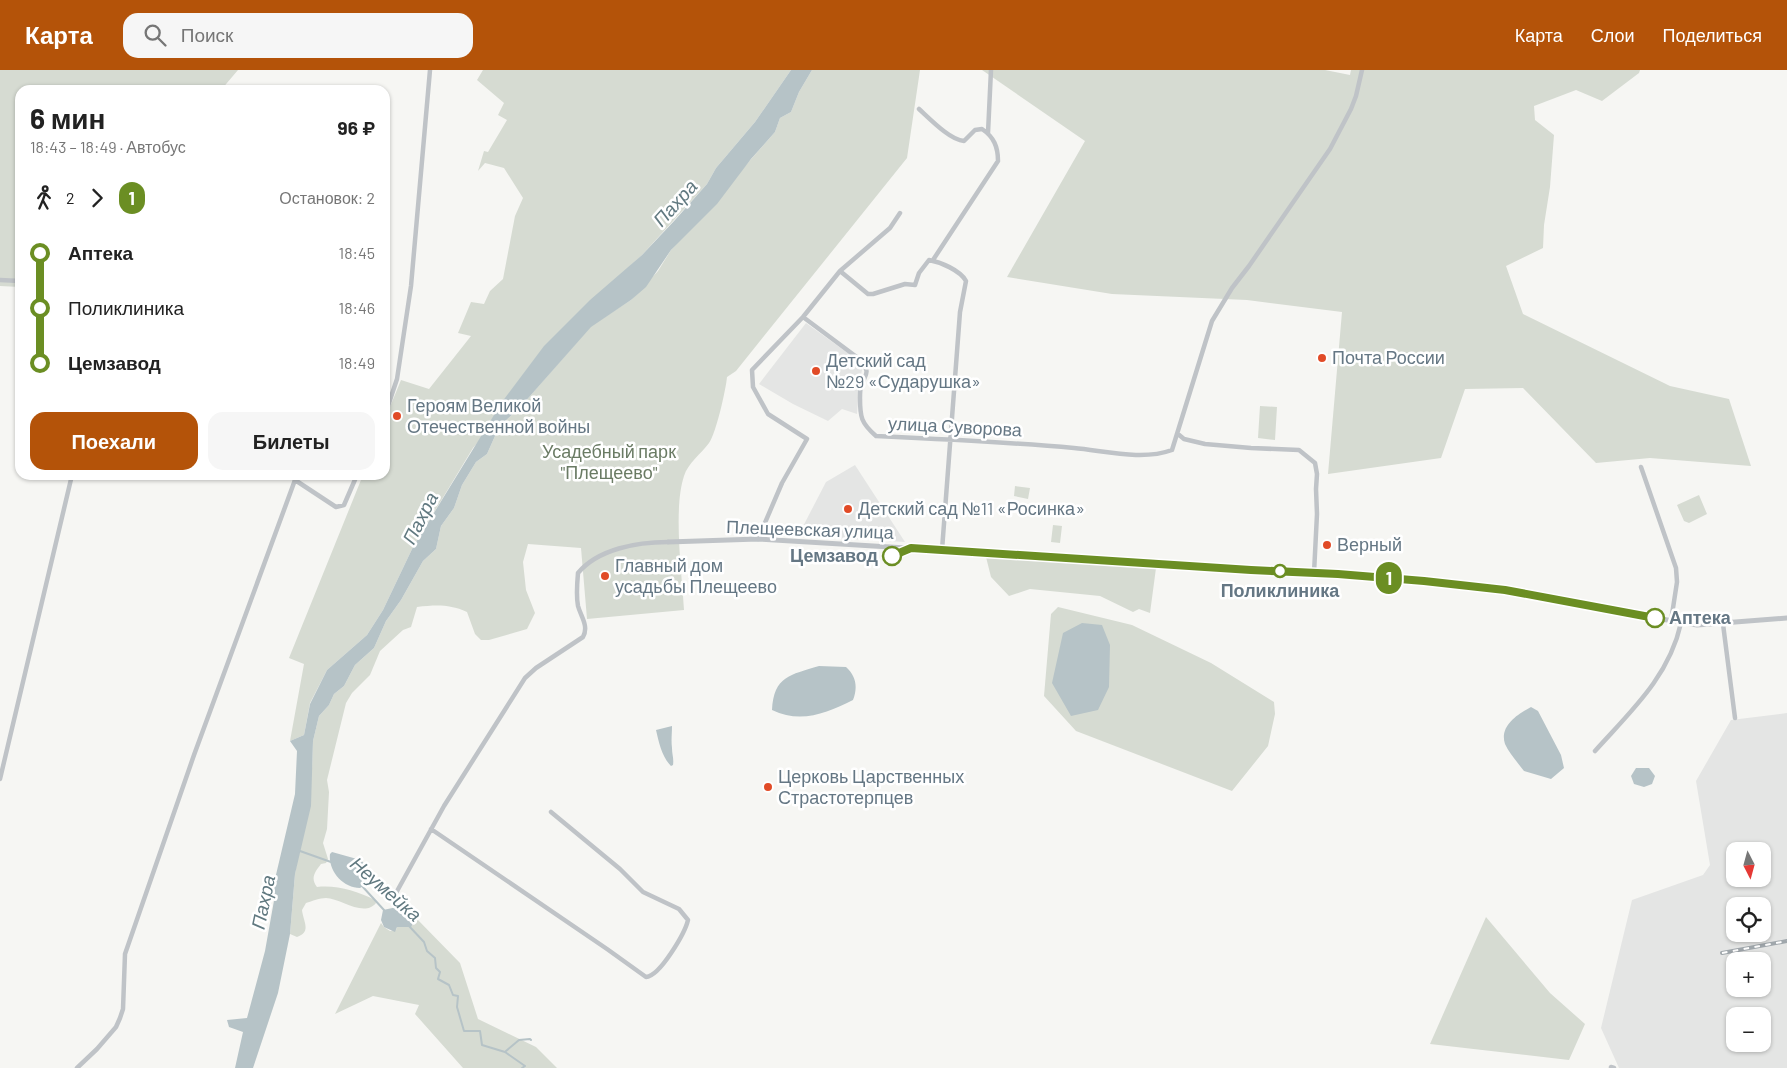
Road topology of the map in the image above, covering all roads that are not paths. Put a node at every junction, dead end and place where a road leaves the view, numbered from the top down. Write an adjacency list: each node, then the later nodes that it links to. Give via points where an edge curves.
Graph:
1 (430, 70): 12 (street, via 411,286 397,379)
2 (991, 70): 5 (street)
3 (1362, 70): 13 (street, via 1351,109 1330,149 1214,315)
4 (919, 109): 5 (street, via 958,141 964,141 976,130)
5 (988, 133): 7 (street, via 993,138 998,161)
6 (900, 213): 8 (street, via 890,228)
7 (933, 260): 8 (street, via 923,266 915,284 873,294 868,294); 14 (street, via 951,268 966,281 960,312)
8 (840, 271): 11 (street)
9 (0, 280): 10 (street)
10 (15, 281)
11 (803, 317): 14 (street, улица Суворова, via 867,368 860,387 860,412 862,422 876,436); 19 (street, via 752,370 753,386 768,414 807,439 782,483)
12 (390, 400)
13 (1178, 434): 14 (street, улица Суворова, via 1172,450 1159,454); 22 (street, via 1184,439 1206,444 1299,450 1315,464)
14 (951, 439): 21 (street)
15 (1641, 467): 24 (street, via 1676,568)
16 (71, 480): 29 (street)
17 (295, 480): 18 (street, via 336,508 344,505); 33 (street, via 125,954 120,1018 104,1041)
18 (354, 480)
19 (758, 539): 20 (street, Плещеевская улица); 21 (street, Плещеевская улица)
20 (668, 542): 31 (street, via 634,544 596,558 578,573 578,606 586,633 526,678)
21 (942, 550): 22 (street, Плещеевская улица)
22 (1314, 573): 24 (street, Плещеевская улица, via 1492,588)
23 (1787, 618): 26 (street, Плещеевская улица)
24 (1671, 621): 25 (street, Плещеевская улица)
25 (1681, 623): 26 (street, Плещеевская улица); 28 (street, via 1670,658 1654,685)
26 (1723, 624): 27 (street)
27 (1735, 718)
28 (1595, 751)
29 (0, 779)
30 (551, 812): 31 (street, via 642,892 678,909 688,920 685,931 658,971 650,977)
31 (431, 829): 32 (street)
32 (396, 893)
33 (77, 1068)

